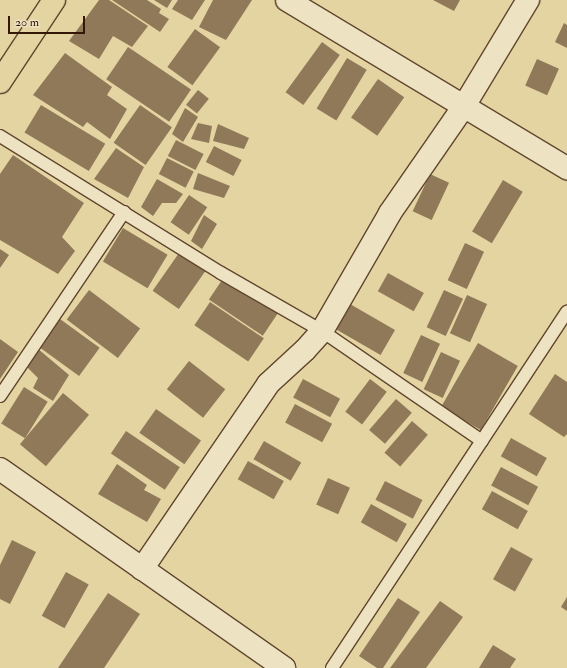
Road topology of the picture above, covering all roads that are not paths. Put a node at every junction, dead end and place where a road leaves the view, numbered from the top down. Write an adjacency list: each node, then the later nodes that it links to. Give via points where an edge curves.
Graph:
1 (54, 0): 4 (main road)
2 (287, 0): 5 (street)
3 (528, 0): 5 (street)
4 (0, 82)
5 (464, 106): 7 (street); 10 (street, via 390,213)
6 (0, 136): 8 (lane)
7 (567, 168)
8 (124, 212): 10 (lane, via 221,273); 11 (lane)
9 (567, 312): 12 (lane)
10 (322, 331): 12 (lane); 14 (street, via 268,384)
11 (0, 396)
12 (482, 441): 16 (lane)
13 (0, 469): 14 (street)
14 (142, 569): 15 (street)
15 (284, 668)
16 (332, 668)

